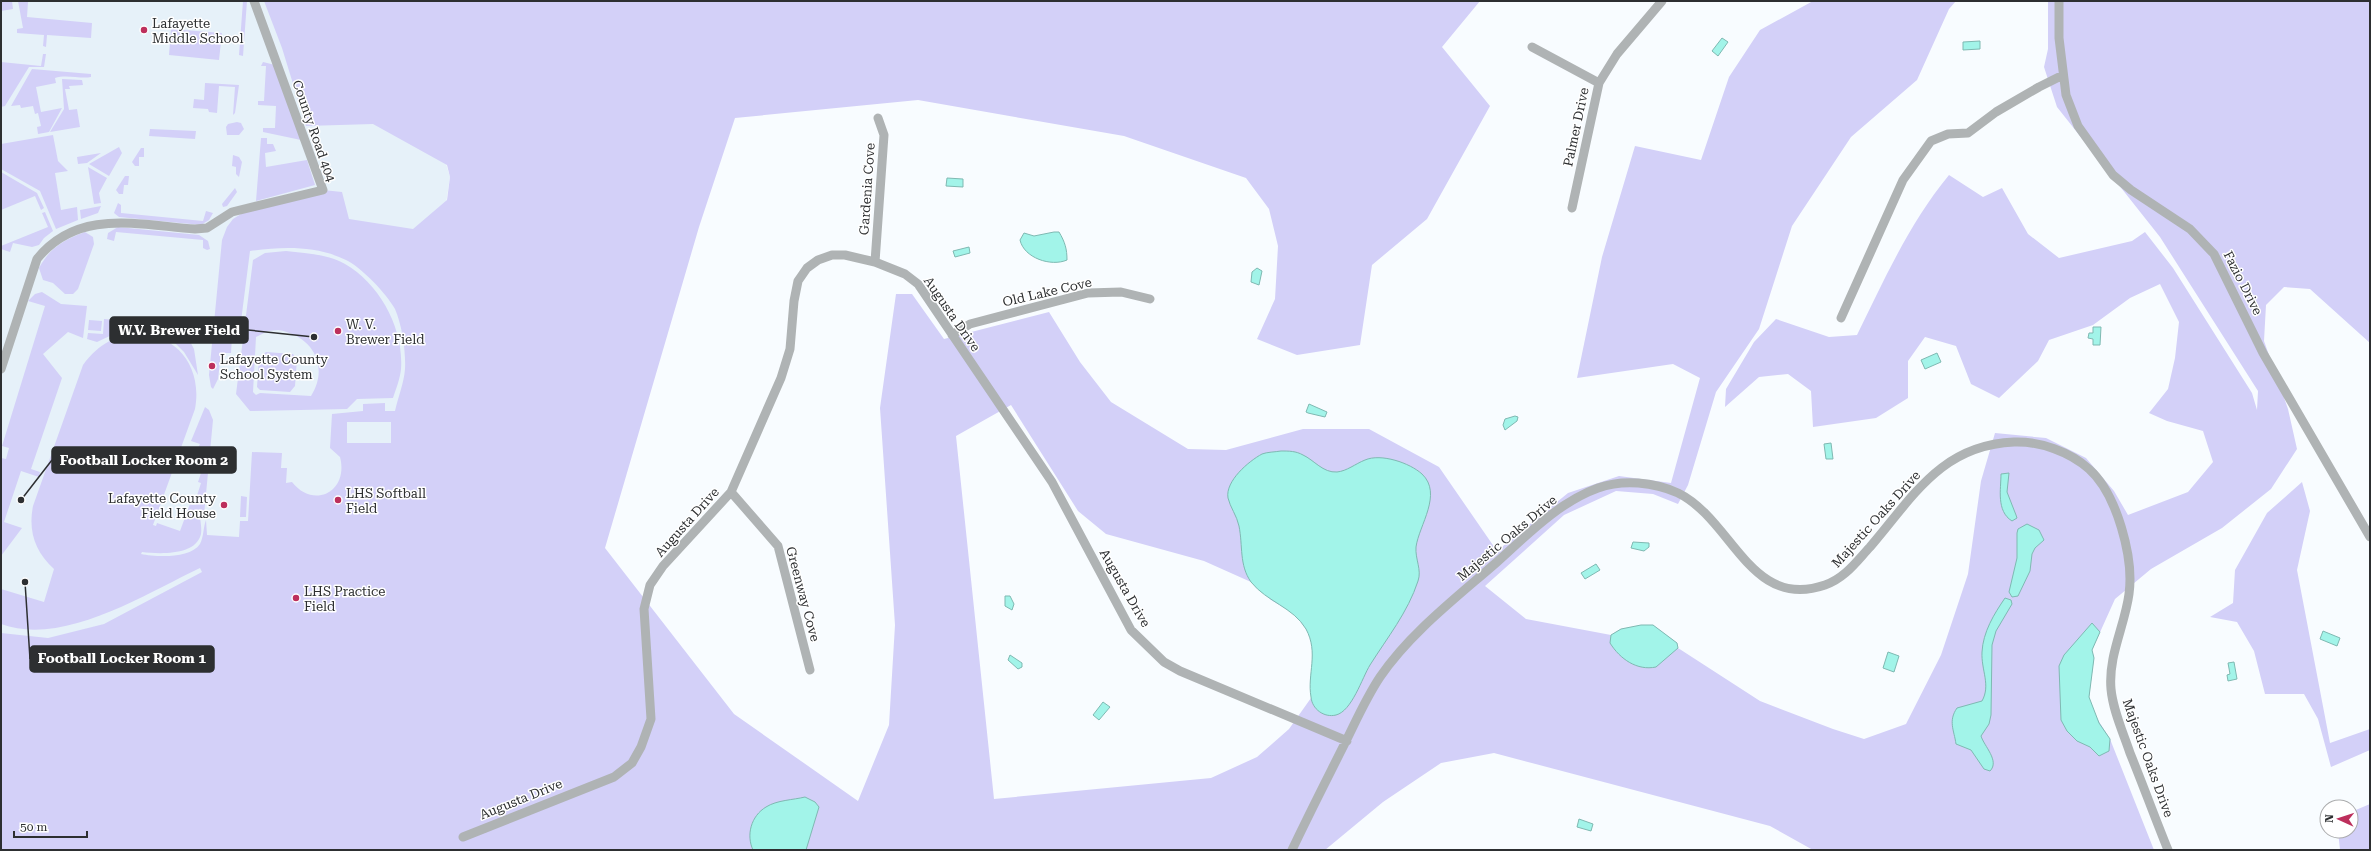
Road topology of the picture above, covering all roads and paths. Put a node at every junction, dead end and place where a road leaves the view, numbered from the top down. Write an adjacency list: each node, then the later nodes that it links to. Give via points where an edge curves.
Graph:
1 (254, 1): 13 (street, County Road 404, via 323,190 232,212 207,228 104,222 82,227 62,236 48,244 37,259)
2 (1662, 1): 6 (street, Palmer Drive, via 1617,54)
3 (2059, 1): 5 (street, Fazio Drive)
4 (1532, 47): 6 (street)
5 (2063, 76): 11 (street, via 2039,86 1996,112 1968,133 1948,134 1931,140 1903,180); 15 (street, Fazio Drive, via 2066,95 2078,126 2113,175 2190,229 2214,254 2263,354)
6 (1599, 83): 8 (street, Palmer Drive)
7 (878, 118): 9 (street, Gardenia Cove, via 884,135)
8 (1572, 208)
9 (875, 262): 12 (street, Augusta Drive, via 905,274 918,284); 14 (street, Augusta Drive, via 845,255 832,255 807,268 798,281 790,349 781,378)
10 (1150, 299): 12 (street, Old Lake Cove, via 1121,292 1088,293 970,324)
11 (1841, 318)
12 (952, 335): 17 (street, Augusta Drive, via 1052,482 1131,630 1148,648 1164,662 1180,671)
13 (1, 369)
14 (731, 492): 16 (street, Greenway Cove, via 778,546); 18 (street, Augusta Drive, via 663,566 650,585 644,609 651,719 632,763 614,777)
15 (2370, 537)
16 (810, 670)
17 (1347, 740): 19 (street, Majestic Oaks Drive); 20 (street, Majestic Oaks Drive, via 1380,677 1412,640 1547,518 1587,492 1623,483 1656,486 1675,492 1699,507 1764,579 1779,588 1812,589 1842,577 1925,483 1947,462 1966,451 1993,444 2032,442 2071,456 2090,470 2104,487 2116,511 2130,576 2129,595 2111,669 2110,686 2120,724)
18 (462, 837)
19 (1292, 850)
20 (2168, 850)

